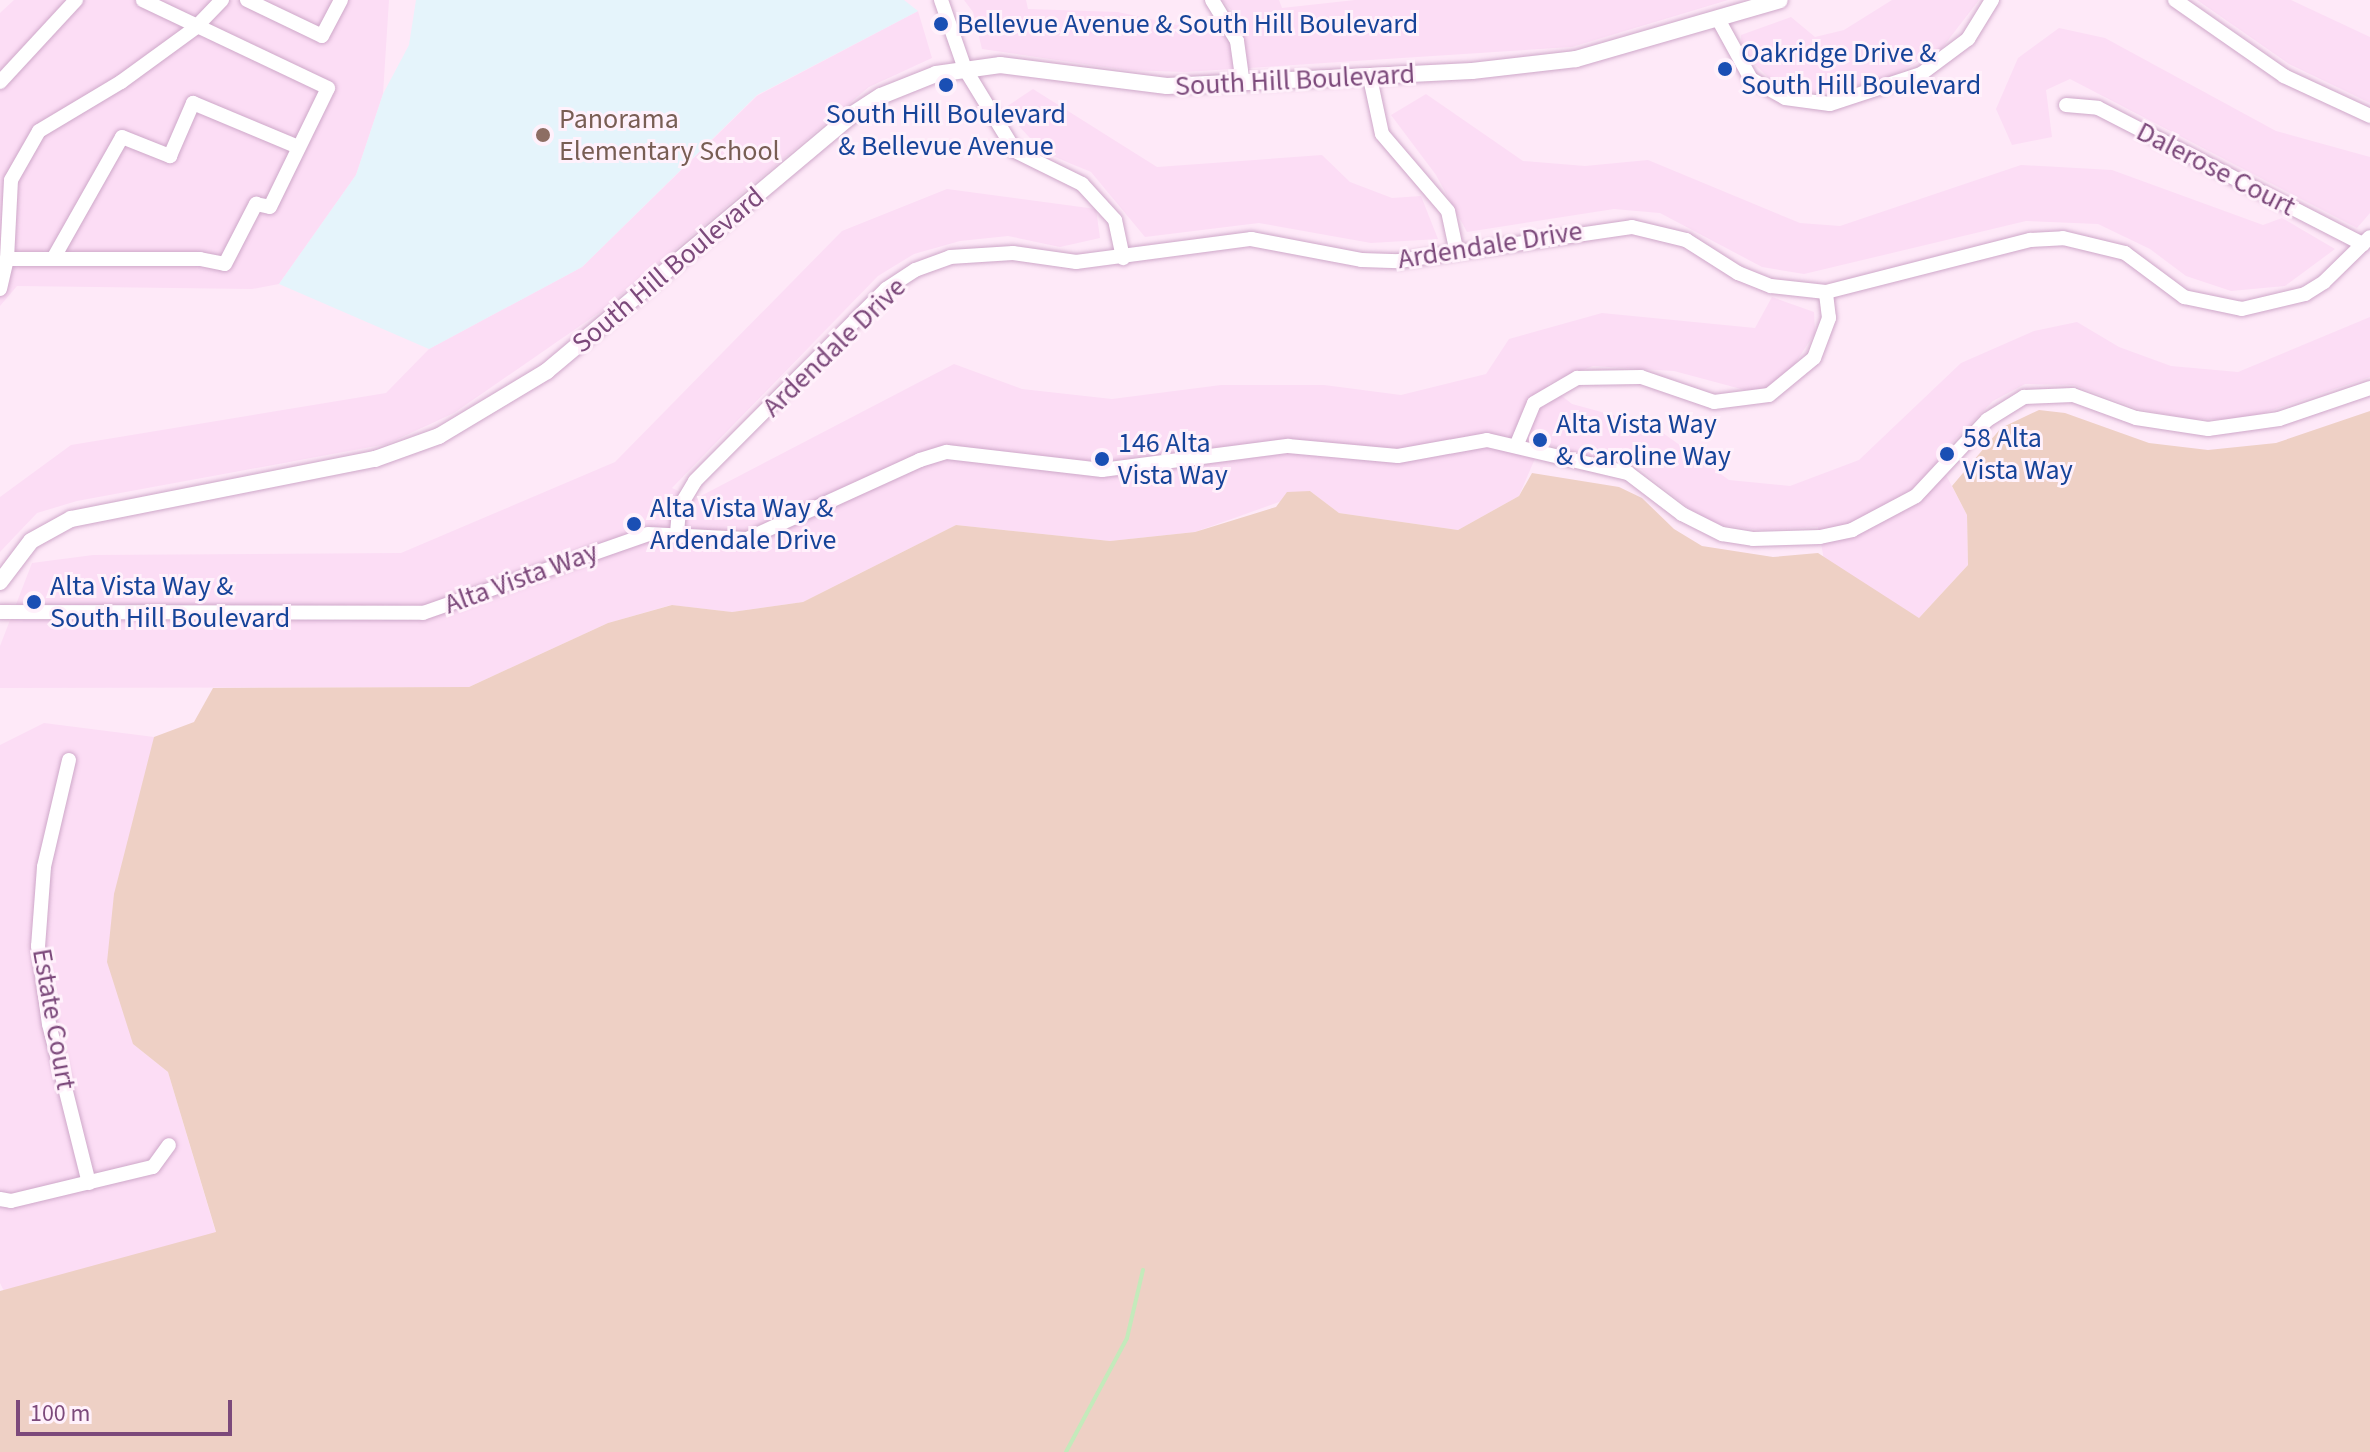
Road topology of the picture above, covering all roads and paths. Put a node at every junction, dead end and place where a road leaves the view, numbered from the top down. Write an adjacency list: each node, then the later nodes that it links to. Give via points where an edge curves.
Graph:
1 (76, 0): 15 (street)
2 (143, 0): 12 (street)
3 (222, 0): 12 (street)
4 (247, 0): 5 (street, via 322,36)
5 (341, 0)
6 (941, 0): 13 (street)
7 (1212, 0): 16 (street, via 1237,41)
8 (1780, 0): 11 (street, South Hill Boulevard)
9 (1992, 0): 11 (street, via 1968,39 1934,66 1880,91 1830,104 1785,98 1751,79)
10 (2175, 0): 18 (street, via 2284,76)
11 (1718, 19): 14 (street, South Hill Boulevard, via 1576,59)
12 (195, 28): 19 (street, via 328,88); 23 (street, via 121,82 39,131 11,180)
13 (965, 69): 16 (street, South Hill Boulevard, via 1031,67 1167,86); 22 (street, via 1015,151 1082,184 1115,220); 30 (street, South Hill Boulevard, via 908,84 853,114 547,371 439,436 375,459 71,519 31,541)
14 (1370, 78): 16 (street, South Hill Boulevard); 21 (street, via 1382,134 1448,211)
15 (0, 82)
16 (1243, 84)
17 (2066, 105): 20 (street, Dalerose Court, via 2098,108)
18 (2370, 116)
19 (298, 147): 24 (street, via 270,207 256,204 225,264 200,259); 24 (street, via 193,103 170,156 122,137)
20 (2367, 240): 26 (street, Ardendale Drive, via 2305,294 2253,308 2202,304 2125,253 2063,238 2030,240)
21 (1456, 249): 22 (street, Ardendale Drive, via 1380,261 1251,239); 26 (street, Ardendale Drive, via 1597,228 1645,228 1686,240 1754,281)
22 (1123, 258): 29 (street, Ardendale Drive, via 1076,262 970,254 932,263 900,279 695,481 679,508)
23 (7, 259): 24 (street); 25 (street)
24 (53, 259)
25 (0, 289)
26 (1826, 292): 28 (street, via 1829,318 1814,358 1801,374 1769,395 1723,403 1641,377 1577,378 1534,403)
27 (2370, 388): 28 (street, Alta Vista Way, via 2279,419 2208,429 2136,418 2073,395 2024,397 1987,420 1937,480 1916,496 1852,530 1809,537 1722,534 1682,514 1628,473 1554,458)
28 (1517, 444): 29 (street, Alta Vista Way, via 1487,440 1398,456 1288,446 1134,469 1090,470 947,452 747,539)
29 (677, 533): 31 (street, Alta Vista Way, via 621,541 423,613)
30 (0, 582)
31 (0, 612)
32 (69, 760): 34 (street, Estate Court, via 44,867 38,946 49,1024)
33 (169, 1145): 34 (street, via 153,1167)
34 (89, 1183): 35 (street)
35 (0, 1199)

